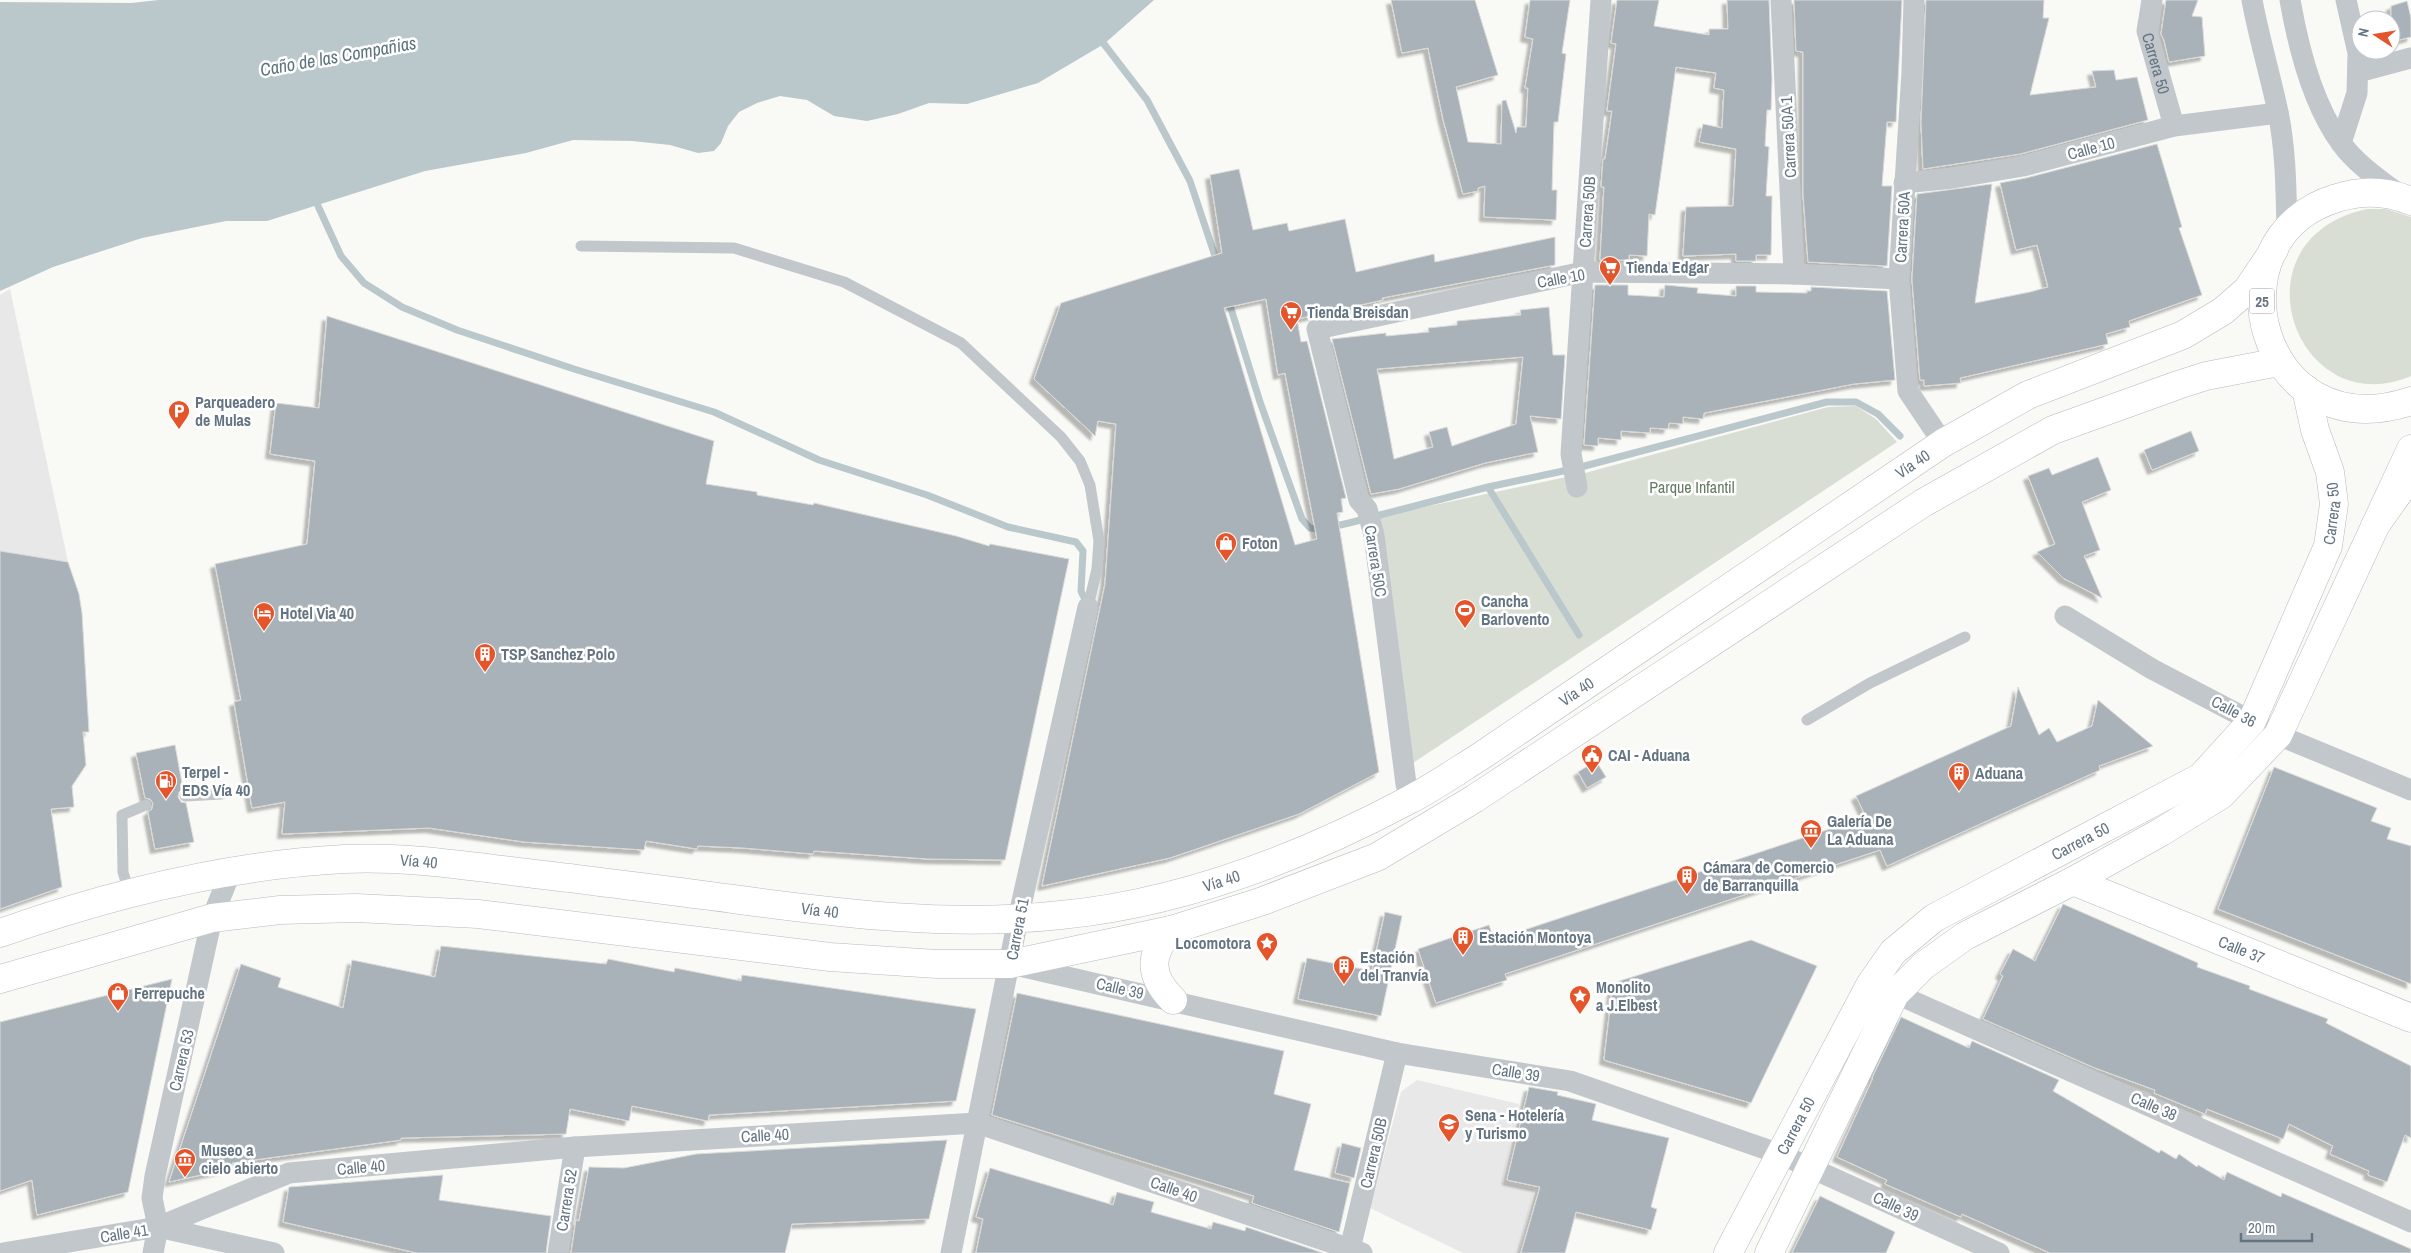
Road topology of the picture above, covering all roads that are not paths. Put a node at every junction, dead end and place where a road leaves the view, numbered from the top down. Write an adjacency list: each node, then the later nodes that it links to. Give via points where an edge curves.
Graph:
1 (1601, 0): 17 (street, Carrera 50B)
2 (1781, 0): 18 (street, Carrera 50A 1)
3 (1914, 0): 13 (street, Carrera 50A)
4 (2152, 0): 11 (street, Carrera 50, via 2147,31)
5 (2252, 0): 10 (street)
6 (2290, 0): 12 (street, via 2296,34 2321,109)
7 (2346, 0): 9 (street, via 2358,53)
8 (2411, 58): 9 (street)
9 (2358, 72): 12 (street, via 2357,94)
10 (2278, 113): 11 (street, Calle 10); 15 (street, via 2286,172)
11 (2174, 126): 13 (street, Calle 10, via 2023,166)
12 (2341, 144): 14 (street, via 2369,172)
13 (1904, 183): 19 (street, Carrera 50A)
14 (2406, 199): 15 (main road, 25, via 2376,192 2327,201 2306,213)
15 (2281, 240): 21 (main road, 25, via 2264,277 2261,306 2266,335); 24 (main road, Vía 40, via 2247,290 2203,325 2028,395)
16 (580, 246): 29 (lane, via 734,248 844,282 961,343 1061,437 1080,461 1090,485 1099,541 1098,569)
17 (1583, 272): 18 (street, Calle 10); 20 (street, Calle 10); 27 (street, Carrera 50B, via 1571,457)
18 (1794, 274): 19 (street, Calle 10)
19 (1899, 279): 24 (street, Carrera 50A, via 1908,391)
20 (1317, 329): 38 (street, Carrera 50C, via 1359,500 1368,509 1374,535)
21 (2279, 362): 22 (main road, 25); 45 (main road, Vía 40, via 2178,384 2053,430 1923,503 1474,799 1378,857 1260,902)
22 (2306, 389): 23 (main road, 25, via 2332,403 2360,410 2389,408); 33 (main road, Carrera 50, via 2331,480 2334,504 2328,546)
23 (2411, 401)
24 (1943, 443): 38 (main road, Vía 40, via 1481,756)
25 (2411, 449): 28 (main road, Carrera 50)
26 (2411, 475): 28 (main road)
27 (1577, 487)
28 (2375, 526): 34 (main road, Carrera 50)
29 (1088, 607): 44 (street, Carrera 51)
30 (2065, 616): 33 (street, Calle 36, via 2152,669)
31 (1964, 637): 32 (lane, via 1870,683)
32 (1807, 720)
33 (2252, 721): 34 (street, Calle 36); 49 (main road, Carrera 50, via 2201,778 1934,918 1893,952)
34 (2278, 735): 35 (street, Calle 36); 41 (main road, Carrera 50, via 2221,795)
35 (2411, 790)
36 (222, 794): 37 (lane)
37 (185, 796)
38 (1410, 799): 44 (main road, Vía 40, via 1285,858 1224,880 1127,906)
39 (146, 805): 42 (lane, via 122,815 123,872)
40 (231, 871): 42 (main road, Vía 40); 43 (street, Carrera 53); 44 (main road, Vía 40, via 345,859 415,861 839,914 939,920)
41 (2073, 881): 49 (main road, Carrera 50, via 1965,936 1923,966); 51 (main road, Calle 37)
42 (129, 892): 46 (main road, Vía 40)
43 (212, 918): 47 (main road, Vía 40, via 280,910 356,908 478,914 830,957 937,964); 48 (main road, Vía 40); 58 (street, Carrera 53, via 155,1176 152,1198)
44 (1018, 919): 47 (street, Carrera 51)
45 (1171, 930): 47 (main road, Vía 40); 50 (main road, via 1160,942 1154,957 1155,974 1161,989)
46 (0, 933)
47 (1010, 964): 50 (street, Calle 39); 53 (street, Carrera 51)
48 (0, 979)
49 (1884, 988): 55 (main road, Carrera 50); 56 (main road, Carrera 50); 57 (street, Calle 38)
50 (1173, 1000): 52 (street, Calle 39)
51 (2411, 1018)
52 (1397, 1053): 55 (street, Calle 39, via 1570,1081); 59 (street, Carrera 50B)
53 (977, 1123): 54 (street, Calle 40); 59 (street, Calle 40); 64 (street, Carrera 51)
54 (575, 1147): 58 (street, Calle 40, via 289,1173); 63 (street, Carrera 52)
55 (1780, 1154): 56 (street, Calle 39); 65 (main road, Carrera 50)
56 (1810, 1167): 66 (main road, Carrera 50); 67 (street, Calle 39)
57 (2411, 1222)
58 (158, 1227): 60 (street, Calle 41); 61 (street, Carrera 53); 62 (street, Calle 41)
59 (1354, 1251)
60 (3, 1253)
61 (153, 1253)
62 (274, 1253)
63 (558, 1253)
64 (951, 1253)
65 (1728, 1253)
66 (1768, 1253)
67 (1999, 1253)

